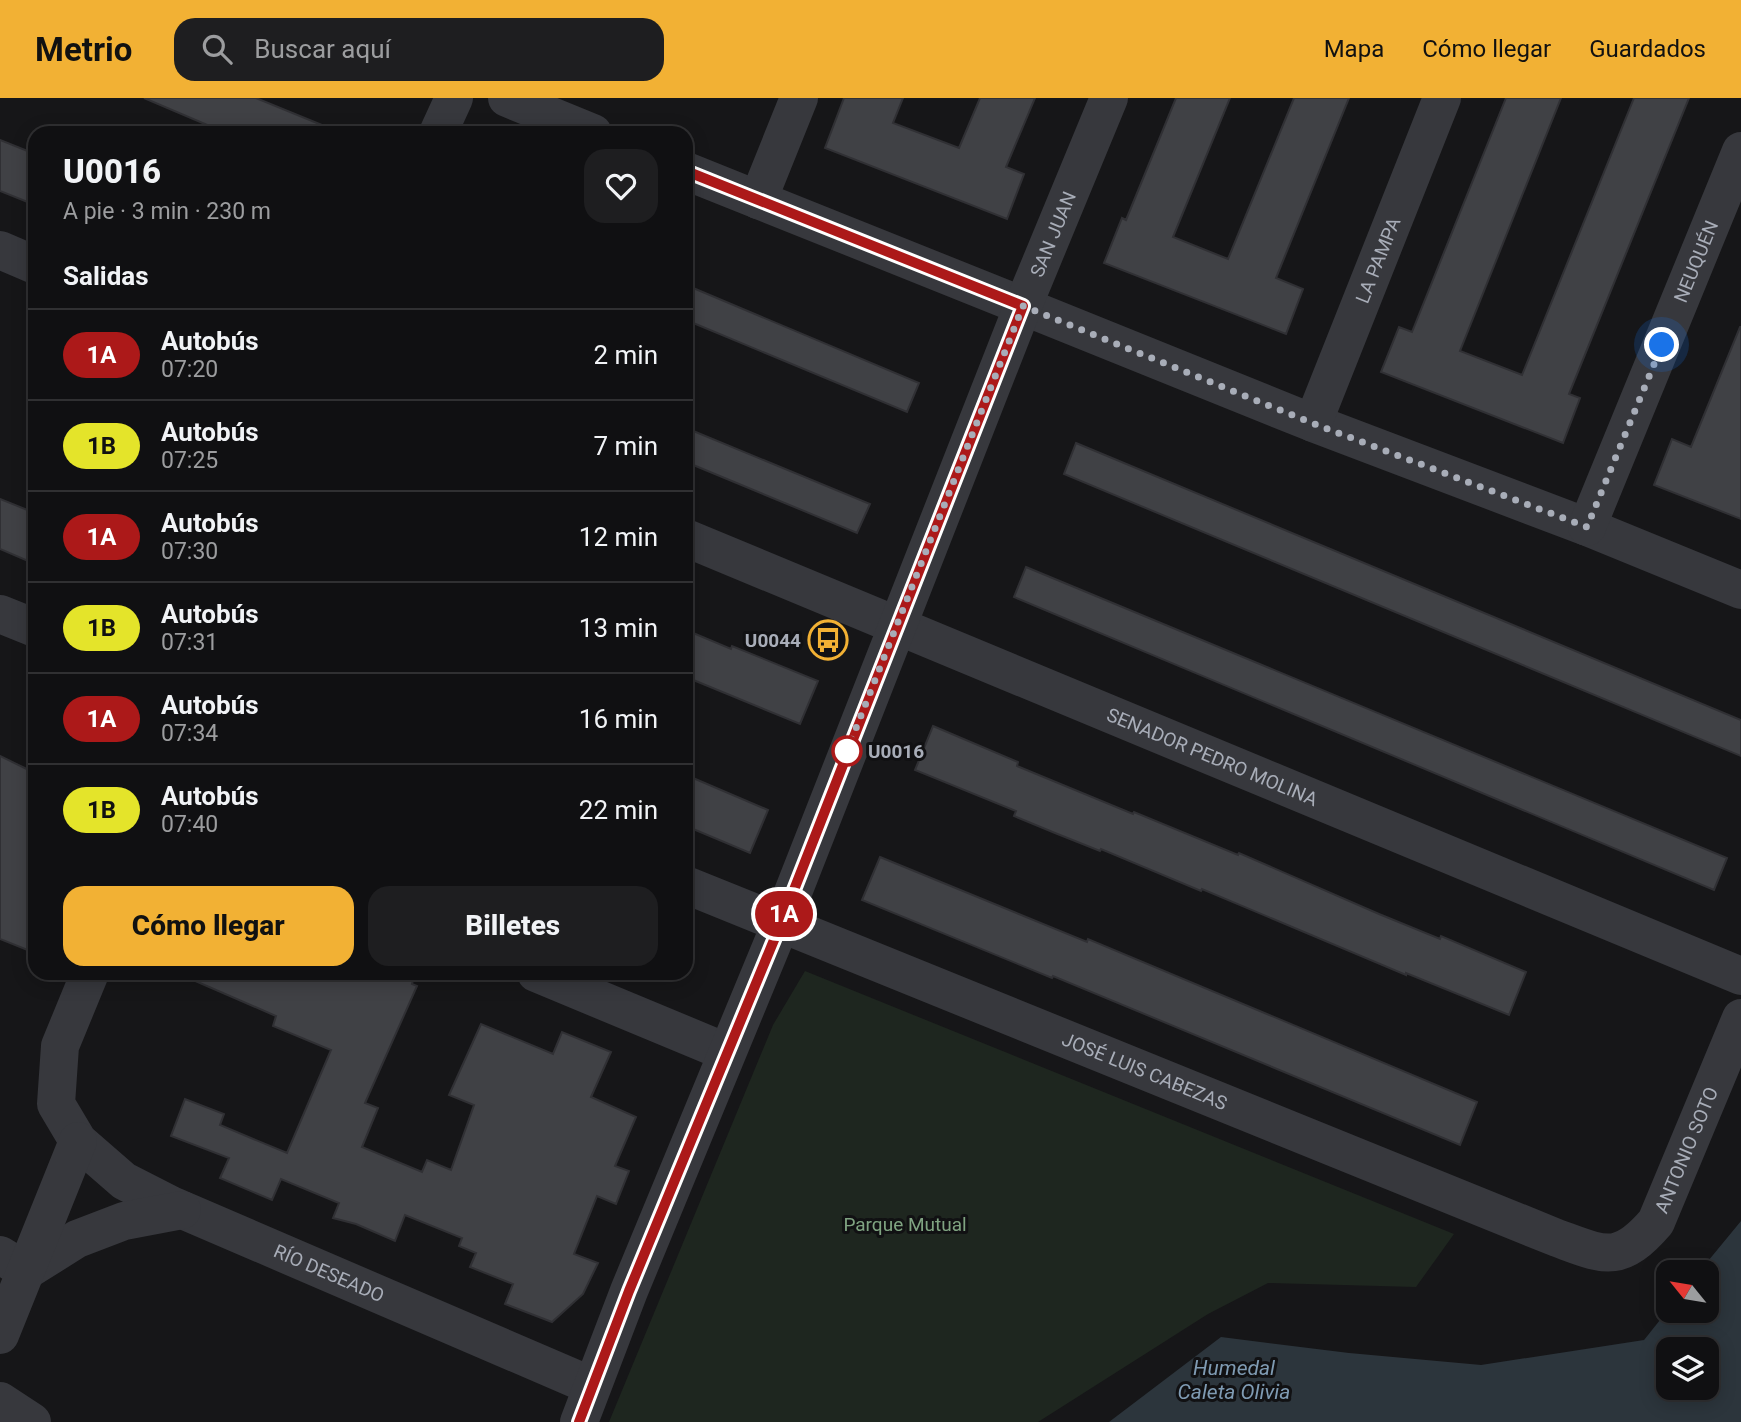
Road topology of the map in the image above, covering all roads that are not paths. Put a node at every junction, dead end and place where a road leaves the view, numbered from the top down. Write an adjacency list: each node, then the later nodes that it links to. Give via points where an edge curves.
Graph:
1 (454, 98): 6 (street)
2 (507, 98): 7 (street)
3 (799, 98): 10 (street)
4 (1108, 98): 13 (street, SAN JUAN)
5 (1442, 98): 14 (street, LA PAMPA)
6 (441, 126)
7 (576, 126)
8 (1741, 151): 15 (street, NEUQUÉN)
9 (693, 174): 10 (street)
10 (758, 200): 13 (street)
11 (0, 250): 12 (street)
12 (28, 262)
13 (1023, 306): 14 (street); 20 (street, SAN JUAN)
14 (1312, 423): 15 (street)
15 (1587, 527): 17 (street)
16 (693, 541): 20 (street, SENADOR PEDRO MOLINA)
17 (1741, 590)
18 (0, 614): 19 (street)
19 (28, 625)
20 (896, 625): 22 (street, SAN JUAN); 23 (street, SENADOR PEDRO MOLINA)
21 (693, 888): 22 (street, JOSÉ LUIS CABEZAS)
22 (781, 923): 27 (street, SAN JUAN); 30 (street, JOSÉ LUIS CABEZAS)
23 (1741, 976)
24 (87, 980): 28 (street, RÍO DESEADO, via 60,1046 56,1104)
25 (553, 980): 27 (street)
26 (1741, 1018): 30 (street, ANTONIO SOTO, via 1656,1222 1640,1241)
27 (726, 1052): 33 (street, SAN JUAN)
28 (78, 1141): 29 (street, RÍO DESEADO, via 124,1181); 31 (street)
29 (182, 1210): 31 (street, via 124,1221); 33 (street, RÍO DESEADO)
30 (1603, 1255)
31 (13, 1263): 32 (street)
32 (0, 1335)
33 (593, 1386): 36 (street, SAN JUAN)
34 (0, 1401): 35 (street)
35 (32, 1422)
36 (579, 1422)

